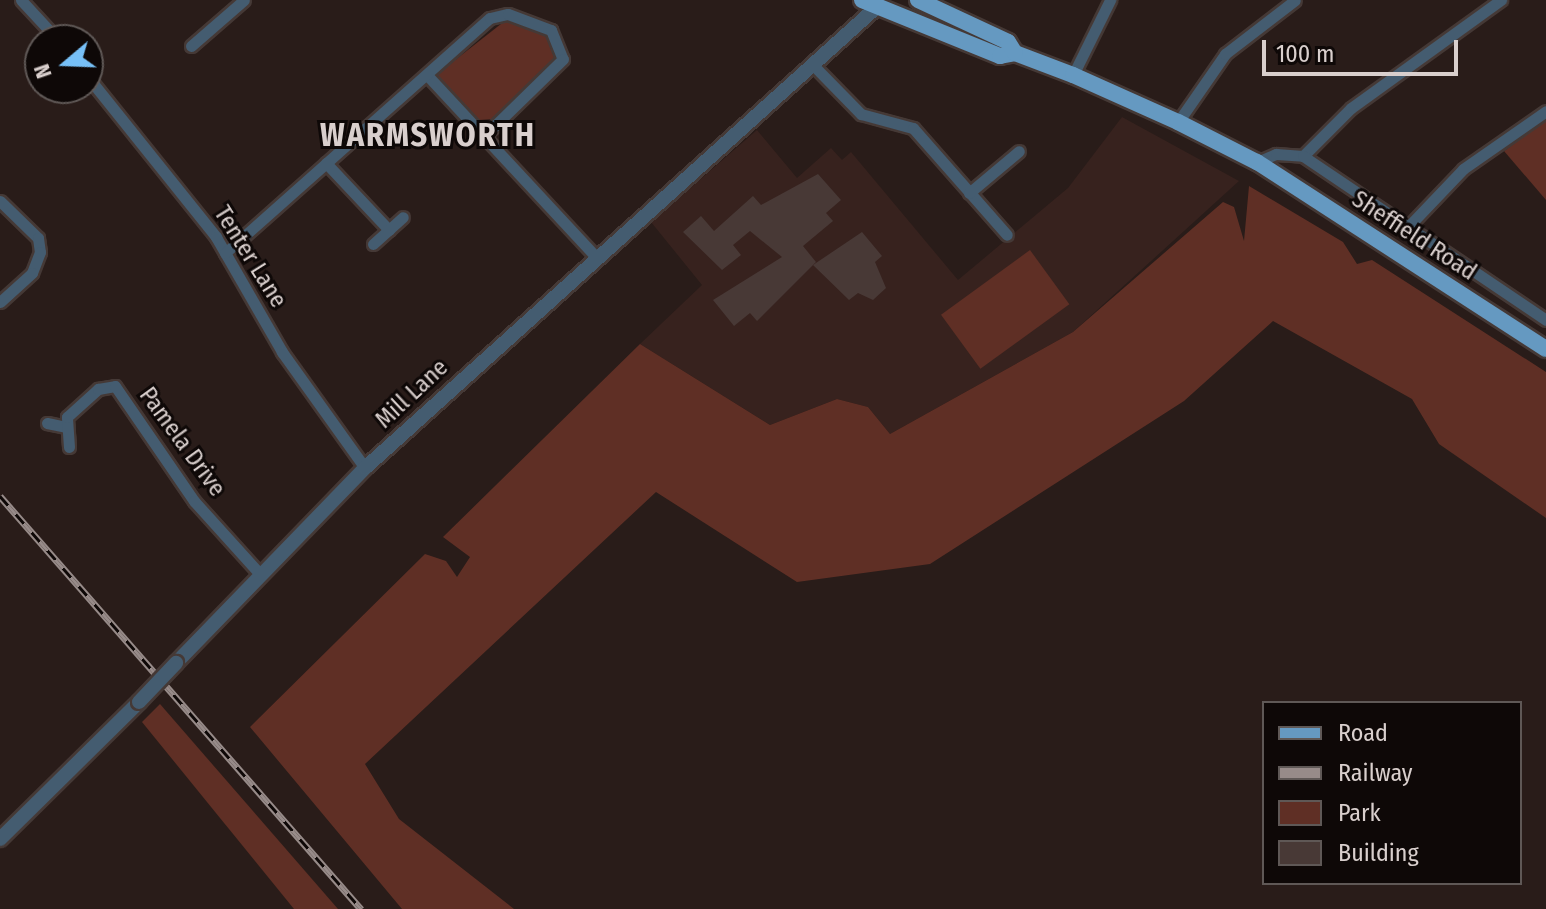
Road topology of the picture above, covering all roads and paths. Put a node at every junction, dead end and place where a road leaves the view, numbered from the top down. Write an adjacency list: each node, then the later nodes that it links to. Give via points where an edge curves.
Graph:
1 (21, 0): 9 (street)
2 (244, 0): 10 (street)
3 (862, 0): 8 (main road, Sheffield Road)
4 (918, 0): 11 (main road, Sheffield Road, via 1008,42)
5 (1110, 0): 14 (street)
6 (1295, 0): 17 (street, via 1225,54)
7 (1501, 0): 20 (street, via 1351,108)
8 (878, 6): 11 (main road, Sheffield Road, via 1000,56); 12 (street, Mill Lane)
9 (43, 24)
10 (191, 46)
11 (1015, 53): 14 (main road, Sheffield Road)
12 (813, 65): 23 (street, via 861,114 913,128); 31 (street, Mill Lane)
13 (427, 75): 18 (street); 18 (street, via 495,15 558,37 563,59 555,71); 22 (street)
14 (1073, 75): 17 (main road, Sheffield Road)
15 (104, 98): 30 (street, Tenter Lane)
16 (1546, 111): 27 (street, via 1463,169)
17 (1178, 122): 21 (main road, Sheffield Road)
18 (485, 135): 31 (street)
19 (1019, 151): 23 (street)
20 (1303, 156): 21 (street, via 1276,154); 27 (street, Sheffield Road)
21 (1257, 162): 34 (main road, Sheffield Road)
22 (326, 163): 26 (street); 30 (street)
23 (969, 193): 28 (street)
24 (0, 201): 32 (street, via 38,238 40,252 32,273)
25 (403, 217): 26 (street)
26 (389, 230): 29 (street)
27 (1405, 230): 33 (street, Sheffield Road)
28 (1007, 235)
29 (373, 244)
30 (225, 253): 38 (street, Tenter Lane, via 282,352)
31 (595, 256): 38 (street, Mill Lane)
32 (0, 302)
33 (1546, 320)
34 (1546, 349)
35 (47, 423): 36 (street)
36 (66, 427): 37 (street); 39 (street, Pamela Drive, via 67,417 98,389 115,386 194,501)
37 (69, 447)
38 (365, 468): 39 (street, Mill Lane)
39 (260, 574): 40 (street, Mill Lane, bridge)
40 (0, 839)

